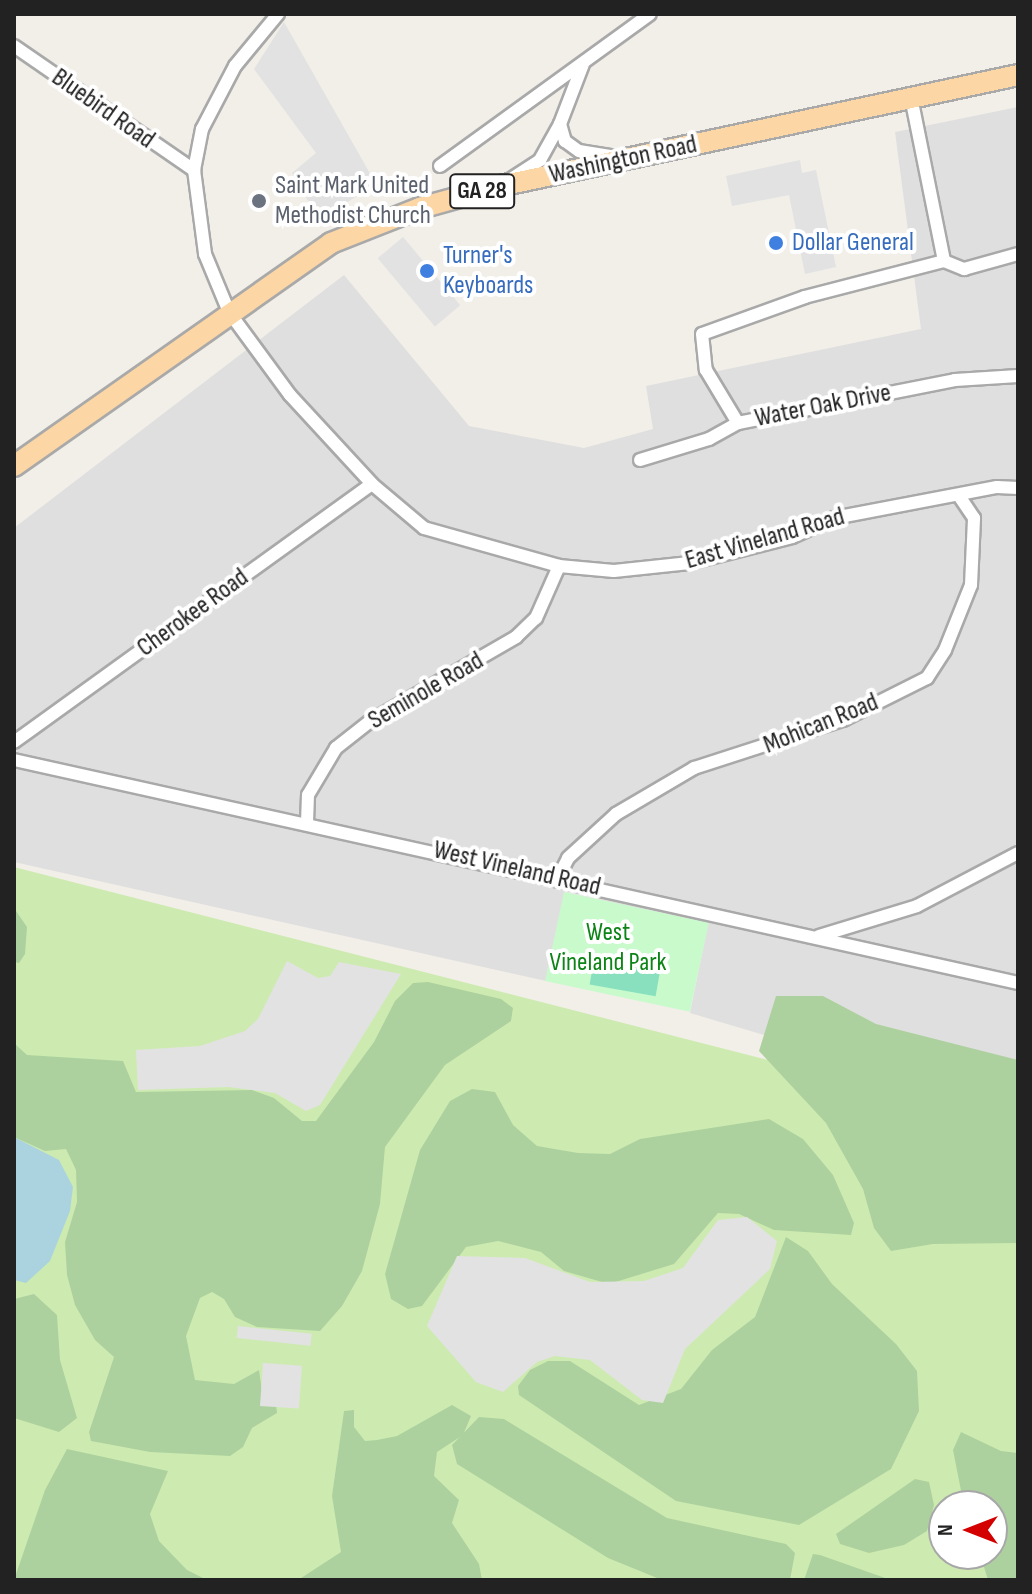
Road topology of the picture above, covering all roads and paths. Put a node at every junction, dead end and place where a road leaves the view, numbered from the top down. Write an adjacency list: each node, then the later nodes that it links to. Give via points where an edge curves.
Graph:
1 (278, 14): 10 (street, via 214,99)
2 (650, 14): 4 (street)
3 (14, 46): 10 (street, Bluebird Road)
4 (583, 64): 7 (street); 9 (street)
5 (1018, 75): 6 (main road, Washington Road / GA 28)
6 (911, 97): 8 (main road, Washington Road / GA 28); 13 (street)
7 (560, 124): 8 (street, via 565,141 579,151); 11 (street, via 540,160)
8 (641, 156): 11 (main road, Washington Road / GA 28)
9 (440, 166)
10 (194, 170): 14 (street, East Vineland Road, via 205,254)
11 (500, 186): 14 (main road, Washington Road / GA 28, via 420,208 331,243)
12 (1018, 254): 13 (street, via 964,269)
13 (944, 261): 16 (street, Water Oak Drive, via 805,297 702,334 706,370)
14 (229, 312): 18 (main road, Washington Road / GA 28); 19 (street, East Vineland Road, via 290,395)
15 (1018, 376): 16 (street, Water Oak Drive, via 955,380)
16 (738, 423): 17 (street, via 719,435)
17 (640, 460)
18 (14, 466)
19 (372, 484): 22 (street, East Vineland Road, via 424,528); 23 (street, Cherokee Road)
20 (1018, 488): 21 (street, East Vineland Road)
21 (959, 496): 22 (street, East Vineland Road, via 834,518 792,537 690,563 614,571); 27 (street, Mohican Road, via 974,518 971,585 945,650 927,678 843,720 694,768 616,814 568,858)
22 (559, 566): 25 (street, Seminole Road, via 536,618 516,637 369,722 336,748 308,795)
23 (14, 742)
24 (14, 760): 25 (street, West Vineland Road)
25 (307, 823): 27 (street, West Vineland Road)
26 (1018, 853): 28 (street, via 917,906)
27 (558, 878): 28 (street, West Vineland Road)
28 (815, 937): 29 (street, West Vineland Road)
29 (1018, 983)

